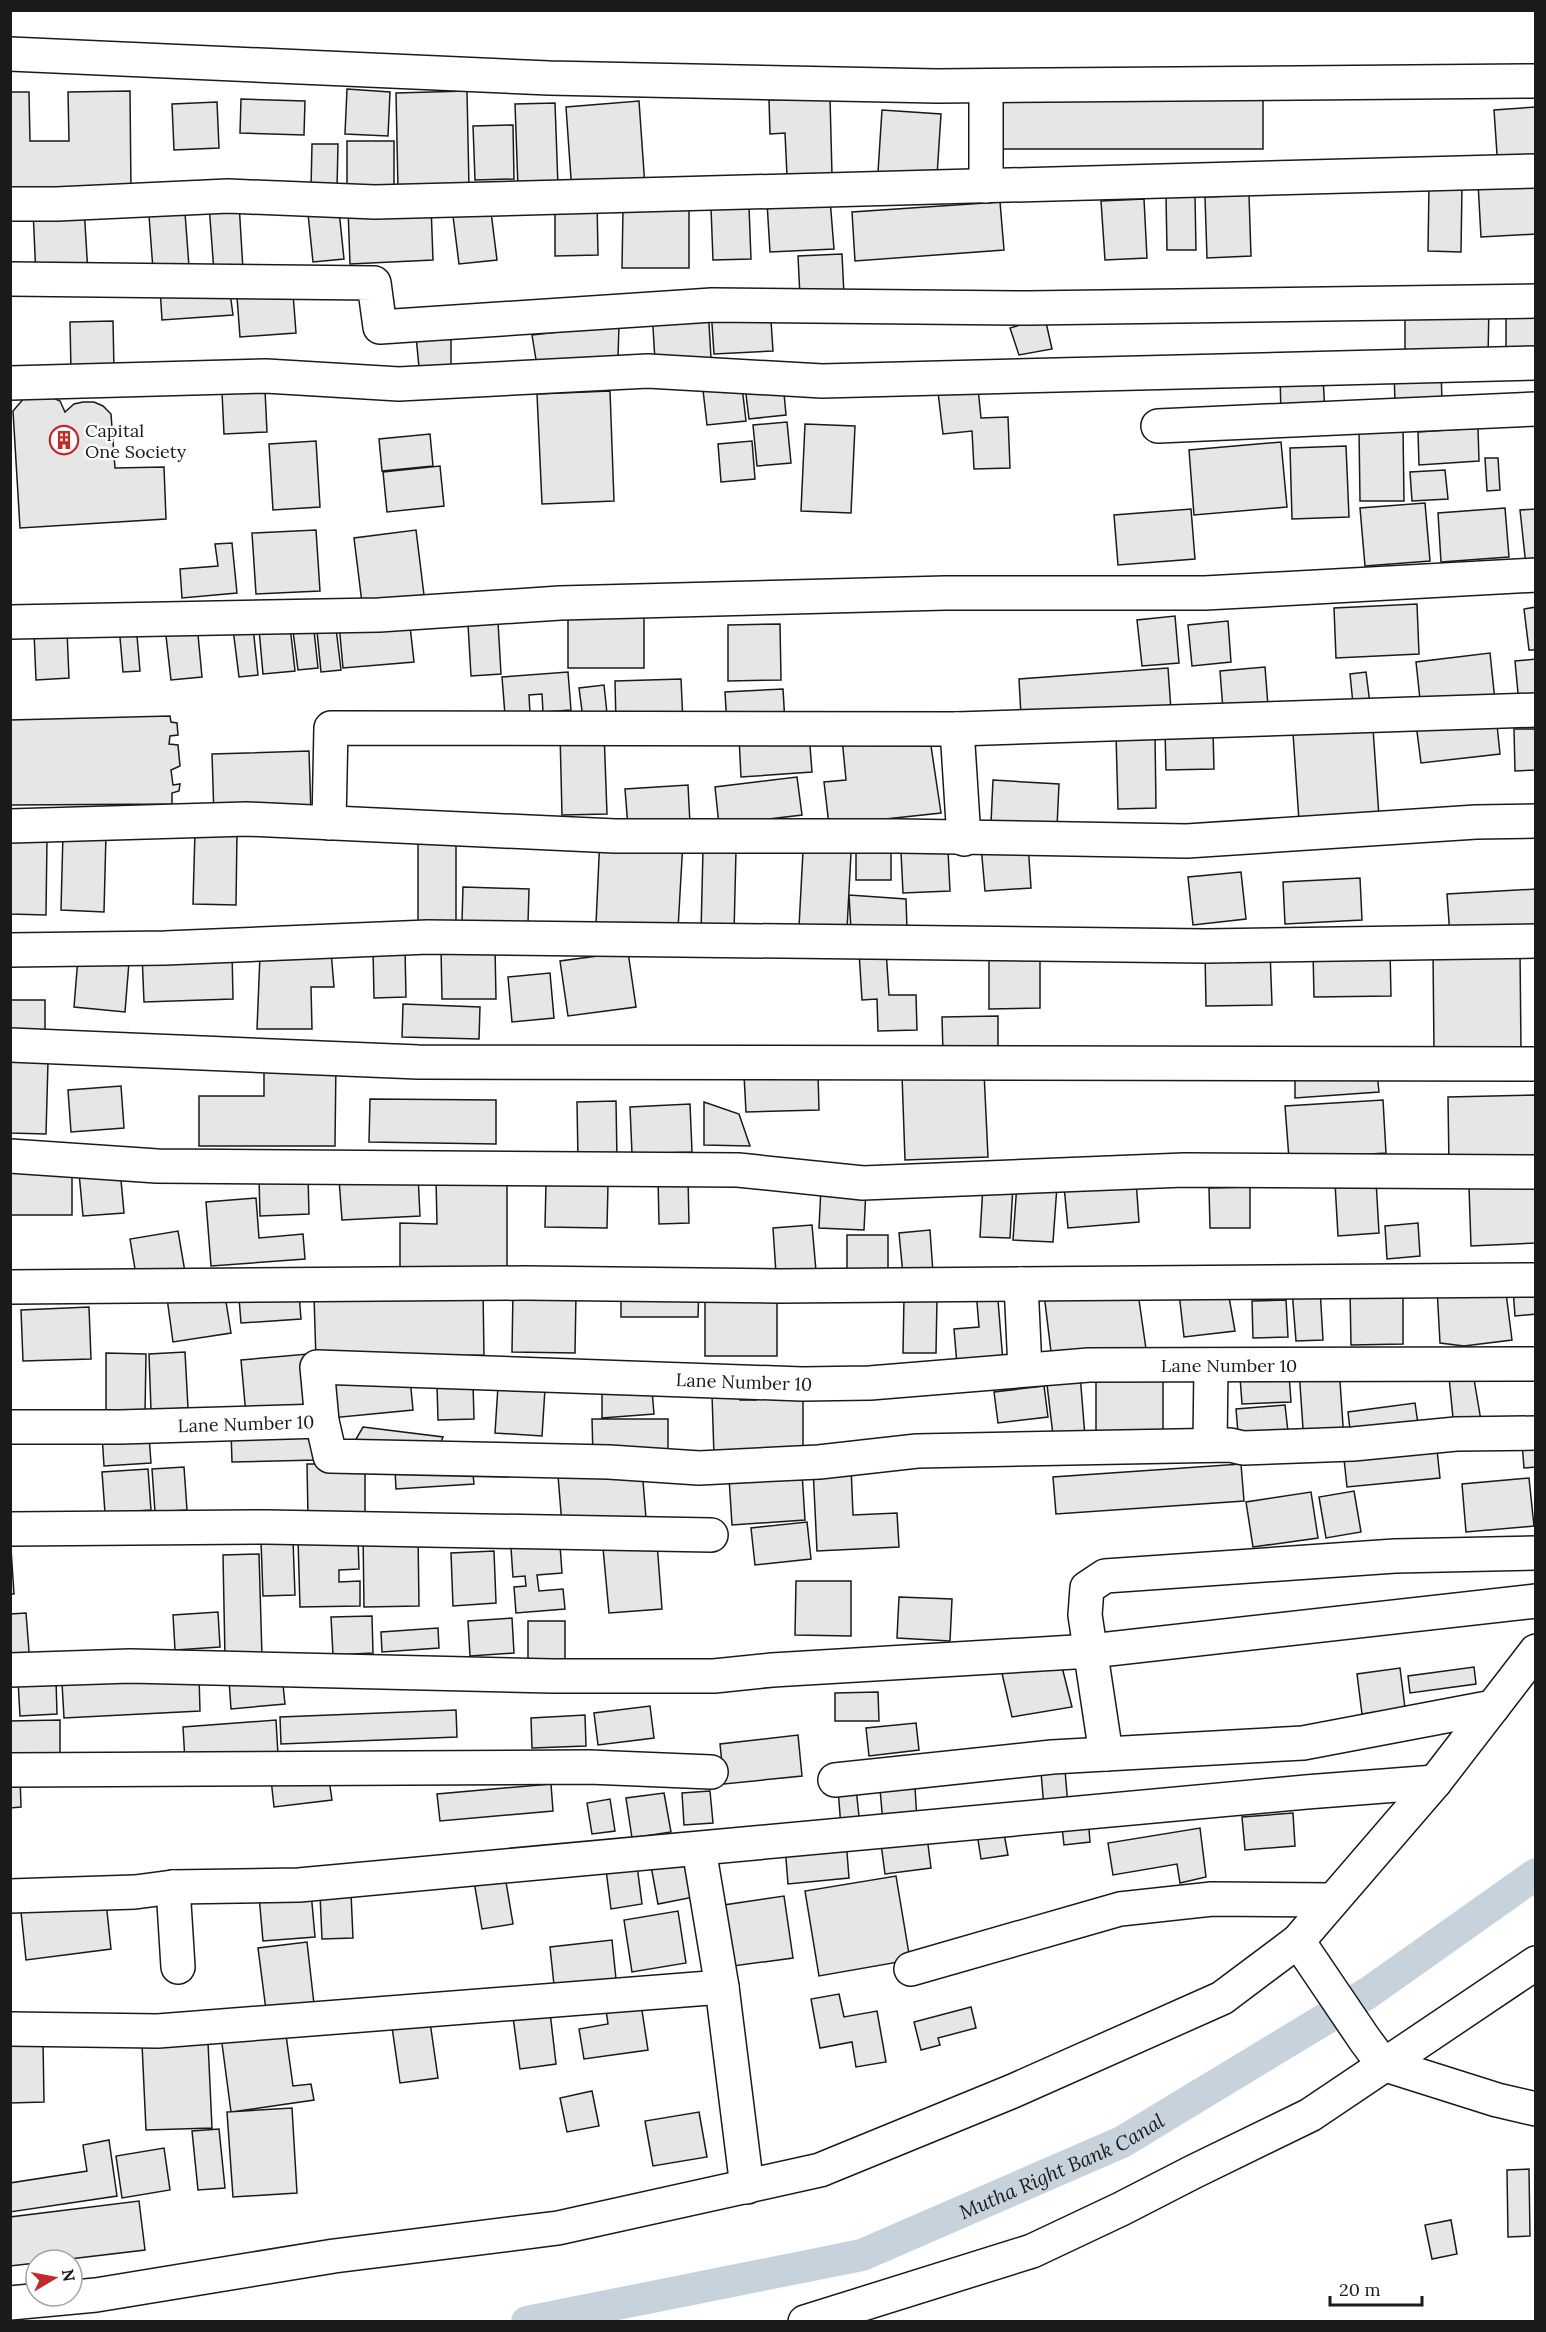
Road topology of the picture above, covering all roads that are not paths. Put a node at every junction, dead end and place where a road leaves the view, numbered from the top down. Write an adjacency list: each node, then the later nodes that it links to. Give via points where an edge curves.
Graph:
1 (10, 54): 3 (street, via 549,78)
2 (1536, 81): 3 (street)
3 (986, 86): 5 (street)
4 (1536, 171): 5 (street)
5 (986, 186): 6 (street, via 375,202 228,196)
6 (10, 204)
7 (10, 279): 8 (street, via 374,283 380,327 712,305 1028,308)
8 (1536, 301)
9 (1536, 363): 10 (street, via 822,381 648,371 399,384 266,376)
10 (10, 383)
11 (1536, 409): 12 (street)
12 (1158, 426)
13 (1536, 575): 14 (street, via 1205,593 945,593 560,603 379,615)
14 (10, 622)
15 (1536, 710): 16 (street)
16 (957, 729): 18 (street, via 331,728); 20 (street)
17 (1536, 821): 20 (street, via 1188,841)
18 (329, 823): 19 (street, via 247,819); 20 (street, via 615,836)
19 (10, 826)
20 (964, 839)
21 (1536, 940): 22 (street, via 1206,946 428,937)
22 (10, 950)
23 (10, 1045): 24 (street, via 418,1062)
24 (1536, 1064)
25 (10, 1156): 26 (street, via 157,1166 738,1170 863,1183 1184,1170)
26 (1536, 1172)
27 (1536, 1280): 28 (street)
28 (1021, 1284): 29 (street); 32 (street)
29 (10, 1287)
30 (1536, 1364): 31 (street, Lane Number 10)
31 (1211, 1365): 32 (street, Lane Number 10); 36 (street)
32 (1025, 1369): 33 (street, Lane Number 10, via 870,1383 802,1384 317,1367)
33 (322, 1421): 34 (street, Lane Number 10); 36 (street, via 330,1456 609,1462 699,1468 819,1462 917,1451)
34 (10, 1427)
35 (1536, 1432): 36 (street, via 1243,1448)
36 (1210, 1445)
37 (10, 1529): 38 (street, via 267,1527)
38 (711, 1535)
39 (1536, 1553): 41 (street, via 1395,1556 1105,1576 1087,1588 1085,1615)
40 (1536, 1601): 41 (street)
41 (1091, 1651): 43 (street, via 671,1678 130,1666); 45 (street)
42 (1536, 1651): 44 (street)
43 (10, 1670)
44 (1493, 1707): 45 (street, via 1304,1743); 49 (street)
45 (1106, 1754): 48 (street)
46 (10, 1770): 47 (street, via 589,1767)
47 (711, 1772)
48 (835, 1780)
49 (1435, 1782): 50 (street); 53 (street)
50 (699, 1849): 51 (street, via 299,1885); 58 (street)
51 (173, 1887): 52 (street); 56 (street)
52 (10, 1896)
53 (1333, 1900): 54 (street); 57 (street, via 1212,1899 1120,1909)
54 (1298, 1941): 60 (street); 62 (street, via 1222,1998 1024,2086 820,2170)
55 (1536, 1963): 60 (street)
56 (178, 1967)
57 (911, 1969)
58 (722, 1987): 59 (street, via 158,2031); 62 (street)
59 (10, 2030)
60 (1374, 2052): 61 (street, via 1497,2100); 64 (street, via 1310,2115 1121,2209 1032,2251)
61 (1536, 2109)
62 (747, 2187): 63 (street, via 558,2228 334,2256 96,2295)
63 (10, 2303)
64 (805, 2322)

